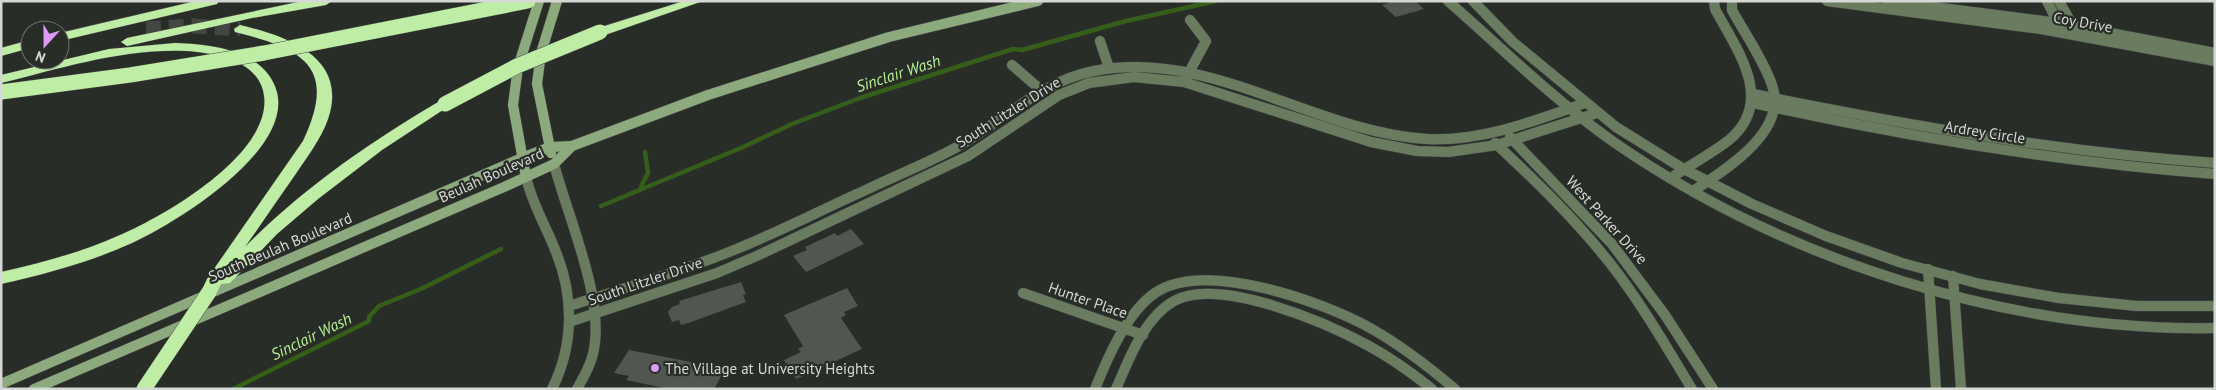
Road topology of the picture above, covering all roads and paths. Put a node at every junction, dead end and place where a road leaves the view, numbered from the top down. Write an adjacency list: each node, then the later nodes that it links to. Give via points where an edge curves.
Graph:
1 (213, 1): 22 (highway)
2 (326, 1): 30 (highway, via 160,34)
3 (528, 1): 40 (highway, bridge, via 264,52 130,75)
4 (539, 1): 53 (main road, via 518,67 514,92 513,105)
5 (557, 1): 52 (main road, via 543,46 537,83)
6 (697, 1): 66 (highway, bridge, via 600,32 517,66 445,104 380,144 320,189 271,231)
7 (1038, 1): 51 (main road, Beulah Boulevard, via 889,37 708,95)
8 (1448, 1): 44 (street)
9 (1473, 1): 42 (street, via 1502,32)
10 (1714, 1): 41 (street, via 1750,79)
11 (1732, 1): 43 (street, via 1732,10 1772,85)
12 (1826, 1): 21 (street, Coy Drive)
13 (1887, 1): 17 (street, Coy Drive)
14 (2046, 1): 17 (street)
15 (2059, 1): 18 (street)
16 (1190, 20): 36 (street, via 1206,41)
17 (2058, 23): 18 (street, Coy Drive); 21 (street)
18 (2072, 26): 23 (street); 28 (street, Coy Drive)
19 (146, 29): 25 (highway)
20 (240, 29): 66 (highway, via 274,37 304,53 321,72 326,85 326,101 317,131 215,279)
21 (2062, 33): 23 (street, Coy Drive)
22 (70, 35)
23 (2077, 35): 32 (street, Coy Drive)
24 (1100, 41): 34 (street)
25 (70, 42)
26 (20, 47): 27 (highway)
27 (1, 52)
28 (2215, 53)
29 (20, 54): 31 (highway)
30 (70, 57)
31 (1, 59)
32 (2215, 61)
33 (1012, 65): 39 (street)
34 (1109, 68): 36 (street, South Litzler Drive, via 1153,67); 39 (street, South Litzler Drive, via 1076,76)
35 (27, 70): 37 (highway)
36 (1189, 72): 38 (street); 48 (street, South Litzler Drive, via 1388,134 1448,140)
37 (1, 78): 64 (highway, via 118,51 190,47 243,61 267,82 272,103 264,130 252,149 227,174 183,208 152,226 82,257)
38 (1184, 82): 50 (street, South Litzler Drive, via 1391,147 1448,152); 72 (street, South Litzler Drive, via 1134,77 1089,83 1059,96 968,156 777,246 717,273)
39 (1042, 91): 69 (street, South Litzler Drive, via 957,147 733,251)
40 (1, 92)
41 (1753, 99): 43 (street, Ardrey Circle); 56 (street, via 1744,123 1734,135)
42 (1585, 103): 44 (street, South Litzler Drive); 45 (street)
43 (1774, 103): 55 (street, Ardrey Circle, via 2014,143); 57 (street, Ardrey Circle, via 1905,135 2076,161); 60 (street, via 1767,128)
44 (1570, 108): 46 (street); 47 (street, South Litzler Drive)
45 (1598, 113): 46 (street, South Litzler Drive); 56 (street, via 1617,128)
46 (1584, 118): 49 (street, South Litzler Drive); 59 (street)
47 (1502, 130): 48 (street, South Litzler Drive); 49 (street, West Parker Drive)
48 (1485, 133): 50 (street, West Parker Drive)
49 (1513, 141): 50 (street, South Litzler Drive); 87 (street, West Parker Drive, via 1612,244 1665,315)
50 (1498, 145): 86 (street, West Parker Drive, via 1602,253)
51 (572, 146): 52 (main road, South Beulah Boulevard); 54 (main road, Beulah Boulevard)
52 (550, 147): 53 (main road, South Beulah Boulevard); 54 (main road)
53 (522, 158): 58 (main road); 77 (main road, South Beulah Boulevard)
54 (554, 164): 58 (main road, Beulah Boulevard); 69 (street)
55 (2215, 164)
56 (1685, 168): 59 (street); 60 (street)
57 (2215, 174)
58 (526, 176): 70 (street, via 529,194 556,252); 78 (main road, Beulah Boulevard)
59 (1671, 178): 61 (street)
60 (1708, 180): 61 (street); 62 (street, via 1736,196 1832,237)
61 (1693, 191): 65 (street, via 1797,242)
62 (1928, 269): 63 (street); 65 (street)
63 (1953, 276): 68 (street); 71 (street, via 2094,302 2138,306)
64 (1, 278)
65 (1929, 286): 68 (street); 88 (street)
66 (210, 292): 79 (highway, bridge)
67 (1023, 294): 75 (street, Hunter Place)
68 (1955, 294): 74 (street, via 2070,318 2169,328); 89 (street)
69 (594, 298): 70 (street, South Litzler Drive); 72 (street)
70 (569, 306): 73 (street)
71 (2215, 306)
72 (595, 315): 73 (street, South Litzler Drive); 81 (street, via 596,340 585,378)
73 (569, 322): 80 (street, via 569,346)
74 (2215, 328)
75 (1126, 329): 76 (street, Hunter Place); 82 (street); 85 (street, via 1156,293 1170,285 1213,279 1279,293 1358,322 1426,364)
76 (1144, 335): 83 (street); 84 (street, via 1161,312 1175,300 1193,293 1210,292 1286,310 1322,323 1394,360)
77 (1, 384)
78 (34, 389)
79 (144, 389)
80 (552, 389)
81 (577, 389)
82 (1095, 389)
83 (1116, 389)
84 (1432, 389)
85 (1455, 389)
86 (1692, 389)
87 (1713, 389)
88 (1936, 389)
89 (1961, 389)

